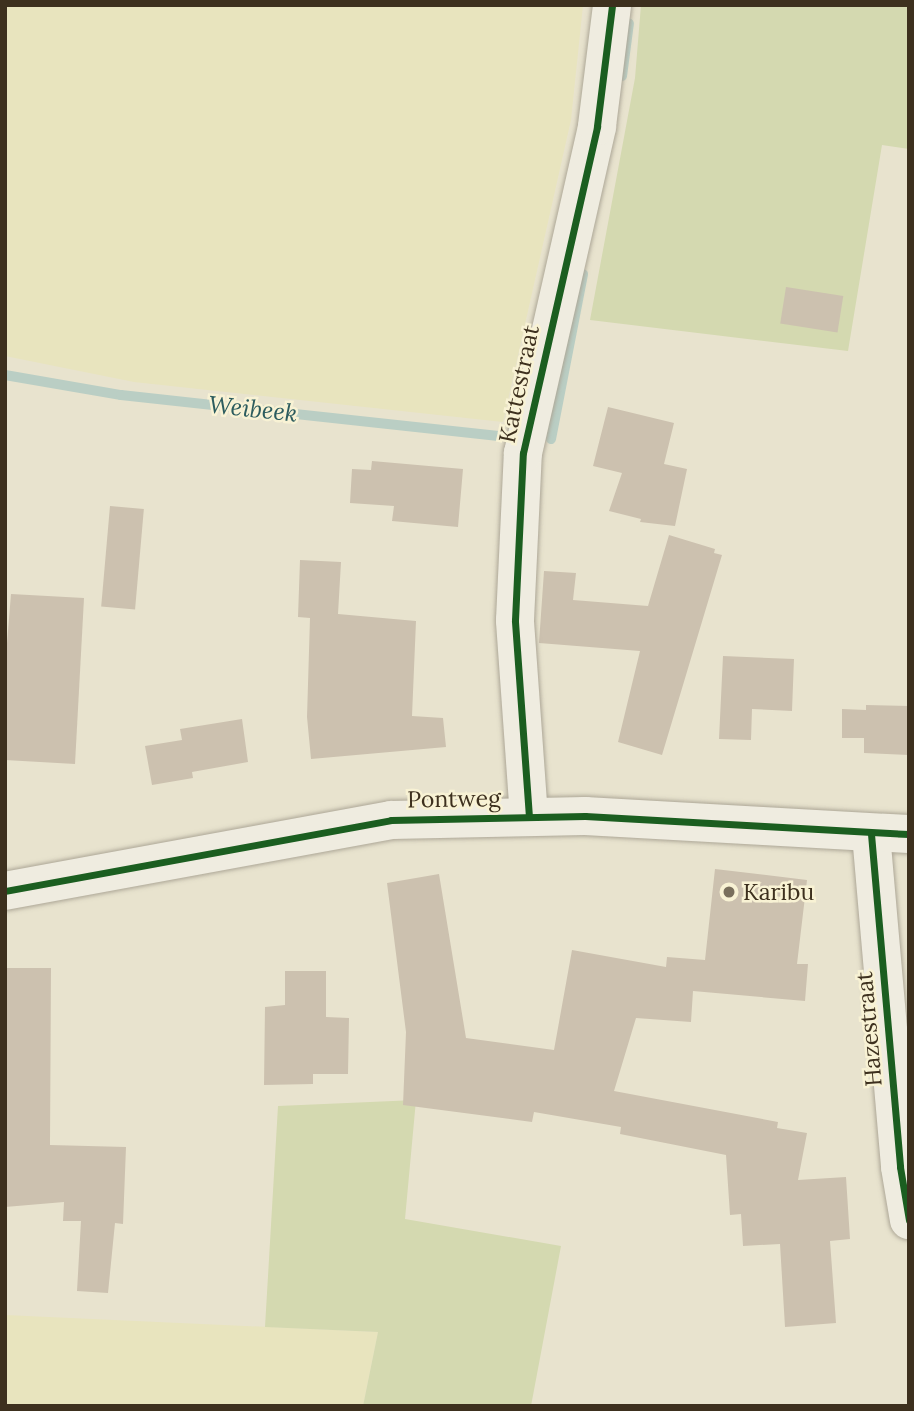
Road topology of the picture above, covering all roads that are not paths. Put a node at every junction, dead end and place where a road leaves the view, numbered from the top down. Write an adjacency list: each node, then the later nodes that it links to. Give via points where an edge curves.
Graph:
1 (611, 5): 2 (street, Kattestraat, via 597,126 523,453 515,621)
2 (529, 817): 3 (street, Pontweg, via 585,816); 5 (street, Pontweg, via 391,820)
3 (871, 834): 4 (street, Pontweg); 6 (street, Hazestraat, via 900,1167)
4 (909, 834)
5 (5, 891)
6 (909, 1220)

